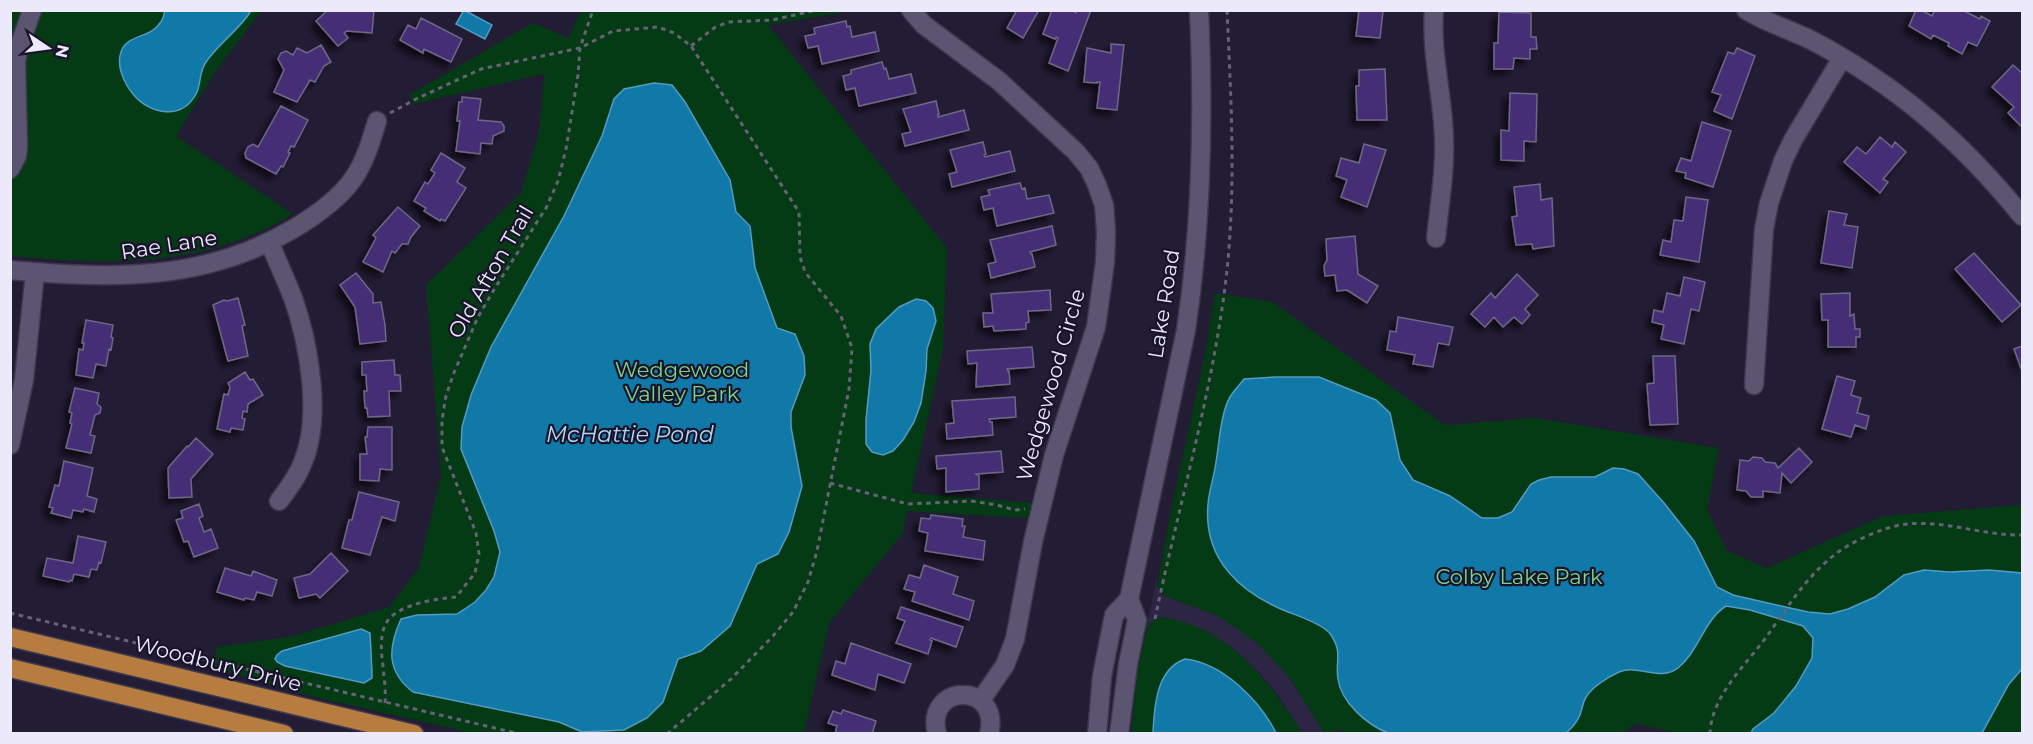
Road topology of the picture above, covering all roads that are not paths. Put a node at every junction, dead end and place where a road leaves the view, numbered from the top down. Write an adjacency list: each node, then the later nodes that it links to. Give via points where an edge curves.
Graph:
1 (32, 10): 8 (street, via 17,57 18,146)
2 (911, 10): 20 (street, Wedgewood Circle, via 924,25 999,81 1076,152 1098,184 1104,206 1105,262 1096,327 1054,454 1015,639 1005,665)
3 (1199, 10): 17 (street, Lake Road, via 1202,141 1192,289)
4 (1434, 10): 10 (street, via 1434,50 1445,156)
5 (1746, 10): 6 (street)
6 (1842, 58): 9 (street, via 1920,110 1957,142); 14 (street, via 1788,151 1769,203)
7 (377, 121): 11 (street, Rae Lane, via 365,159 345,189)
8 (10, 169)
9 (2022, 216)
10 (1436, 238)
11 (270, 243): 13 (street, Rae Lane, via 223,261 181,270 110,276); 16 (street, via 302,331 312,407 303,463)
12 (10, 270): 13 (street, Rae Lane)
13 (34, 272): 15 (street, via 24,380)
14 (1754, 386)
15 (10, 445)
16 (279, 501)
17 (1129, 599): 25 (street, Lake Road, via 1112,623); 26 (street, Lake Road, via 1137,620)
18 (10, 637): 22 (main road, Woodbury Drive)
19 (10, 668): 21 (main road)
20 (981, 700): 23 (street, via 964,694 946,700 936,715); 24 (street, via 990,716)
21 (284, 734)
22 (414, 734)
23 (937, 734)
24 (989, 734)
25 (1097, 734)
26 (1119, 734)

